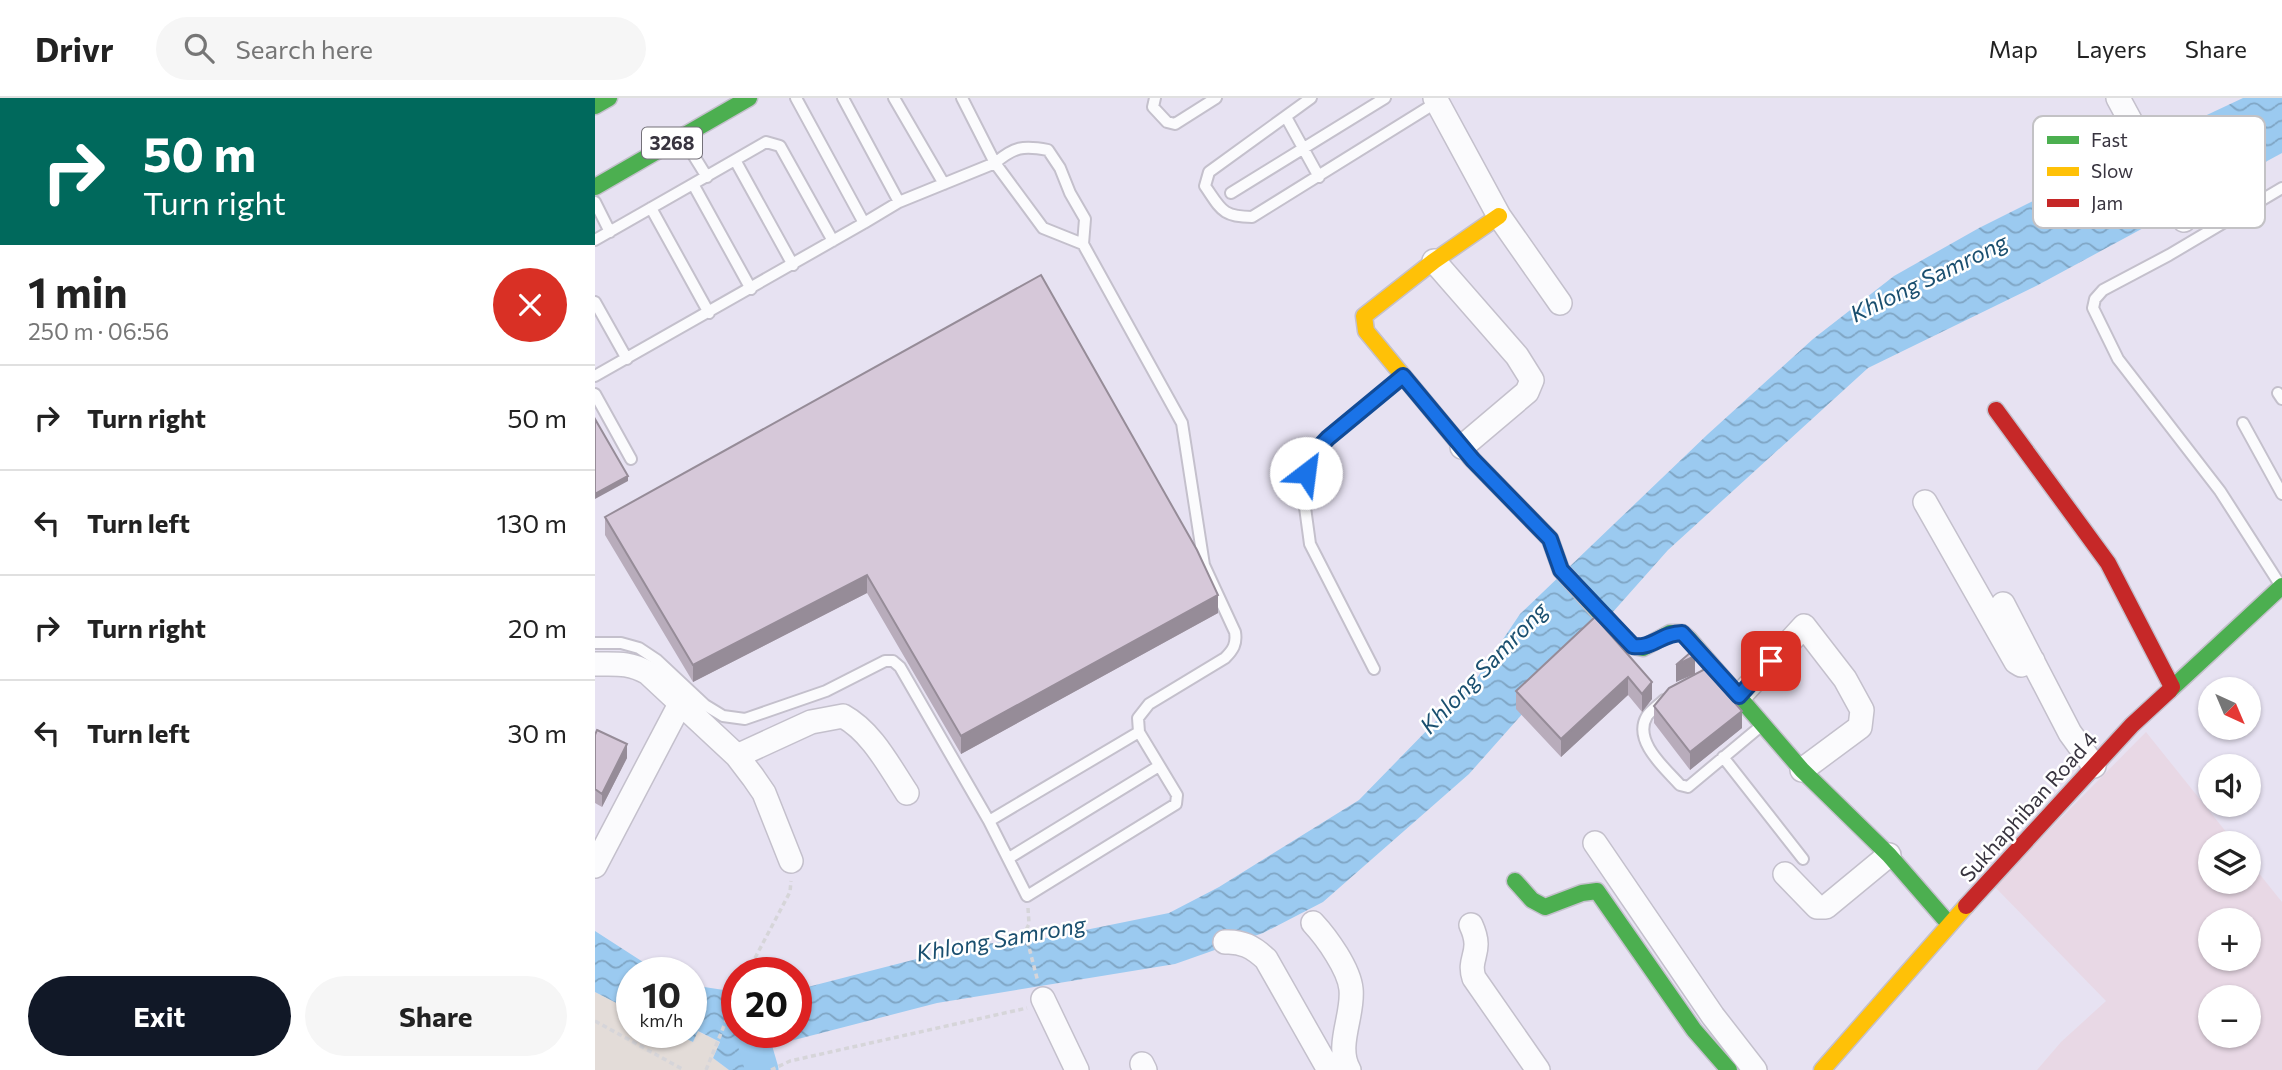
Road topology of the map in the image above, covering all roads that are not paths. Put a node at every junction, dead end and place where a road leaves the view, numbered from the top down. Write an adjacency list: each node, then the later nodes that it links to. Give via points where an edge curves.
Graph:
1 (609, 98): 13 (street)
2 (749, 98): 16 (street, 3268)
3 (796, 98): 32 (lane)
4 (843, 98): 29 (lane)
5 (894, 98): 23 (lane)
6 (962, 98): 19 (lane)
7 (1155, 98): 8 (lane, via 1153,107 1175,124)
8 (1216, 98)
9 (1311, 98): 15 (lane)
10 (1385, 98): 17 (lane)
11 (2118, 98): 14 (street)
12 (1436, 100): 21 (lane); 31 (street)
13 (595, 106)
14 (2127, 116)
15 (1286, 117): 17 (lane); 21 (lane, via 1209,172 1205,186 1223,212 1252,217)
16 (682, 137): 20 (lane); 24 (street, 3268)
17 (1305, 148): 21 (lane); 26 (lane)
18 (735, 160): 20 (lane); 38 (lane, via 766,142 780,146); 41 (lane)
19 (995, 163): 23 (lane); 39 (lane, via 1043,228); 39 (lane, via 1009,151 1029,146 1048,150 1085,219)
20 (706, 177): 22 (lane)
21 (1319, 177)
22 (693, 184): 30 (lane); 42 (lane)
23 (944, 184): 29 (lane)
24 (595, 187)
25 (2282, 188): 27 (lane)
26 (1231, 193)
27 (2265, 198)
28 (595, 202): 35 (lane)
29 (899, 202): 32 (lane)
30 (651, 208): 35 (lane); 45 (lane)
31 (1499, 216): 40 (street); 44 (street)
32 (865, 223): 38 (lane)
33 (2189, 228): 37 (lane)
34 (2216, 228): 37 (lane)
35 (610, 232): 36 (lane)
36 (595, 240)
37 (2196, 240): 56 (lane, via 2103,290 2093,308 2118,359 2220,491)
38 (833, 241): 41 (lane)
39 (1083, 244): 67 (lane, via 1182,423 1205,565 1237,640 1225,658 1149,704 1138,718)
40 (1434, 261): 48 (street, via 1364,316 1366,331); 52 (street, via 1517,356 1532,380 1527,392)
41 (793, 265): 42 (lane)
42 (751, 289): 45 (lane)
43 (595, 302): 46 (lane)
44 (1560, 303)
45 (709, 313): 46 (lane)
46 (627, 359): 47 (lane)
47 (595, 376)
48 (1403, 376): 52 (street); 61 (lane, via 1328,438 1311,456 1306,473 1304,500 1310,544)
49 (595, 394): 53 (lane)
50 (1996, 411): 62 (street, via 2108,563)
51 (2243, 423): 54 (lane)
52 (1462, 447): 64 (street, via 1550,539 1561,570 1620,635 1643,648 1670,633 1682,633 1713,675)
53 (631, 459)
54 (2282, 494)
55 (1925, 502): 59 (street, via 2016,662)
56 (2282, 586): 62 (street, Sukhaphiban Road 4)
57 (2003, 604): 59 (street)
58 (595, 643): 74 (lane, via 639,648 705,705 723,716 745,719 893,661)
59 (2033, 661): 71 (street, via 2070,733)
60 (595, 664): 65 (street, via 636,666)
61 (1374, 669)
62 (2172, 687): 71 (street, Sukhaphiban Road 4)
63 (1676, 690): 69 (lane, via 1646,717 1643,732 1648,748 1680,785 1688,787)
64 (1739, 696): 66 (street); 72 (street, via 1804,626 1845,678 1862,710 1860,727)
65 (680, 704): 68 (street); 79 (street)
66 (1763, 724): 69 (lane); 72 (street)
67 (1139, 732): 70 (lane); 74 (lane)
68 (737, 756): 73 (street, via 811,722 843,716 866,734); 78 (street, via 764,793)
69 (1723, 757): 80 (lane)
70 (1159, 766): 77 (lane); 77 (lane, via 1177,795 1176,804 1027,896)
71 (2094, 766): 83 (street, Sukhaphiban Road 4)
72 (1802, 770): 76 (street)
73 (907, 793)
74 (989, 821): 77 (lane)
75 (1595, 843): 92 (street)
76 (1889, 855): 80 (street, via 1826,907 1817,907); 83 (street)
77 (1009, 859)
78 (791, 861)
79 (595, 866)
80 (1794, 867)
81 (1515, 881): 91 (street, via 1531,899 1547,907 1588,890 1597,891 1694,1030)
82 (1313, 923): 89 (street, via 1348,976 1352,990 1343,1048)
83 (1949, 924): 93 (street, Sukhaphiban Road 4)
84 (1471, 925): 90 (street, via 1478,943 1471,964 1474,978)
85 (1225, 942): 88 (street, via 1247,945 1266,959)
86 (1043, 999): 87 (street)
87 (1077, 1070)
88 (1329, 1070)
89 (1349, 1070)
90 (1538, 1070)
91 (1729, 1070)
92 (1755, 1070)
93 (1822, 1070)

